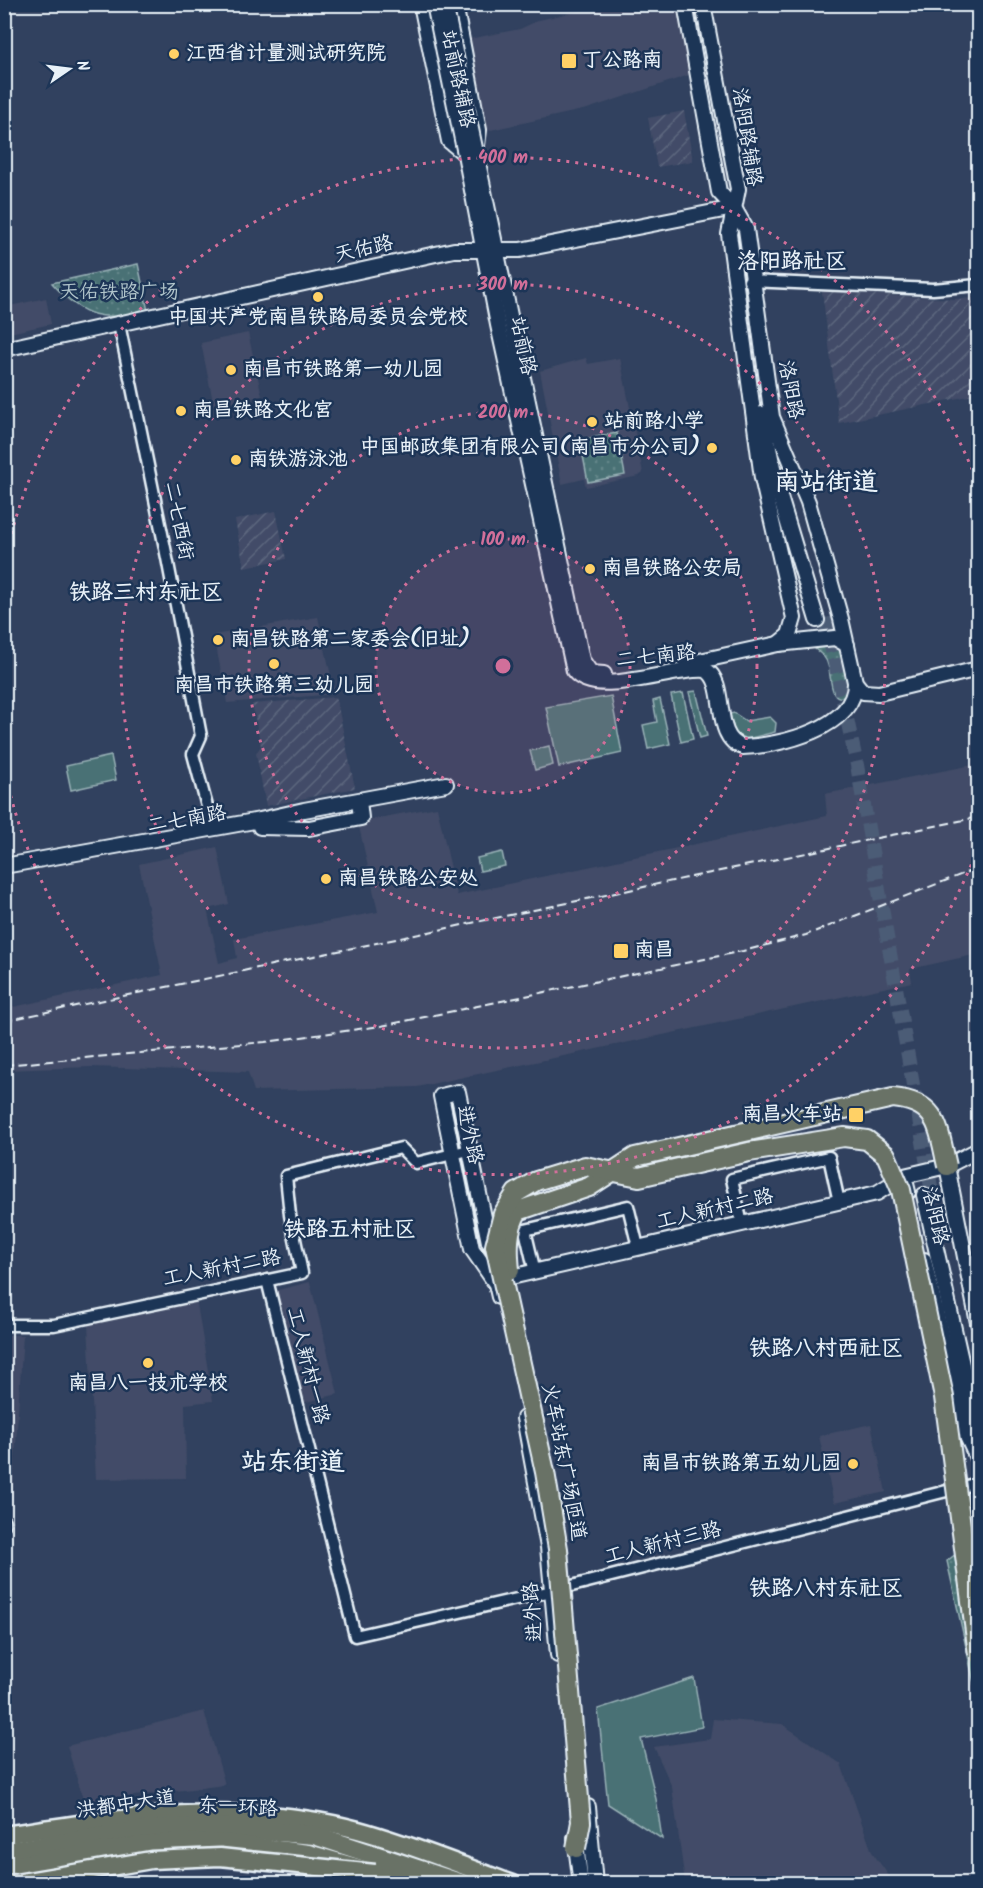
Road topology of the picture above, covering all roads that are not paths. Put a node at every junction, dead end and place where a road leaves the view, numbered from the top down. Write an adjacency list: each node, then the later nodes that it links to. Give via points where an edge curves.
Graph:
1 (422, 4): 10 (street, 站前路辅路, via 449,141)
2 (434, 4): 10 (street, 站前路, bridge)
3 (445, 4): 10 (street, 站前路, bridge)
4 (455, 4): 10 (street, 站前路辅路, via 479,130)
5 (685, 4): 11 (street, 洛阳路辅路, via 719,192)
6 (693, 4): 11 (street, 洛阳路)
7 (703, 4): 11 (street, 洛阳路辅路, via 738,189)
8 (978, 4): 9 (street)
9 (978, 12)
10 (470, 154): 12 (street, 站前路)
11 (734, 208): 12 (street, 天佑路, via 520,250); 13 (street, 洛阳路); 13 (street, 洛阳路, via 767,446 821,619 771,434); 17 (street, 洛阳路, via 729,234 762,478)
12 (489, 251): 15 (street, 天佑路, via 454,250); 21 (street, 站前路)
13 (751, 281): 14 (street, via 933,289); 18 (street, 洛阳路, via 772,417 808,502)
14 (978, 285)
15 (119, 324): 16 (street, 天佑路); 28 (street, 二七西街, via 201,736 193,754)
16 (4, 349)
17 (794, 618): 18 (street, via 801,630 809,634 837,628); 19 (street, via 789,634)
18 (841, 619): 20 (street, 洛阳路)
19 (778, 644): 20 (street, 二七南路, via 835,638); 21 (street, 二七南路, via 660,669 617,673 591,673)
20 (847, 645): 24 (street)
21 (575, 658): 25 (street, 二七南路, via 579,676 595,682 709,672 715,681 728,734 743,747 816,731)
22 (978, 669): 24 (street, via 879,693 863,692)
23 (978, 676): 25 (street, 二七南路)
24 (855, 682): 25 (street, via 854,695)
25 (846, 706)
26 (446, 784): 27 (street, 二七南路)
27 (359, 801): 28 (street, 二七南路); 30 (street, 二七南路, via 362,818 309,828 266,826)
28 (213, 829): 29 (street, 二七南路)
29 (4, 866)
30 (4, 875)
31 (469, 1150): 33 (street, 工人新村二路); 33 (street, 进外路, via 458,1092 441,1096); 42 (street, 进外路, via 489,1242)
32 (978, 1150): 34 (street)
33 (453, 1154): 41 (street, 工人新村二路, via 416,1163 401,1148 286,1176 302,1274); 42 (street, 进外路, via 472,1249)
34 (947, 1166): 35 (highway, bridge, via 940,1133 927,1109 912,1100 892,1098 635,1157); 36 (street, 洛阳路); 43 (street, 洛阳路)
35 (611, 1173): 42 (highway, bridge, via 589,1187 518,1211 512,1220); 52 (highway, 火车站东广场匝道, bridge, via 639,1177 749,1152 844,1137 867,1140 886,1155 901,1190 944,1397); 55 (highway, 火车站东广场匝道, bridge, via 585,1166 536,1181 516,1193 503,1214 495,1246 558,1549 581,1822)
36 (904, 1176): 37 (street, 工人新村二路, via 878,1193); 47 (street, 洛阳路, via 964,1430)
37 (839, 1202): 38 (street, 工人新村二路); 38 (street, via 829,1157 732,1179)
38 (742, 1224): 39 (street, 工人新村二路)
39 (638, 1247): 40 (street, 工人新村二路); 40 (street, via 628,1206 525,1230)
40 (535, 1272): 42 (street, 工人新村二路)
41 (267, 1280): 44 (street, 工人新村二路, via 54,1325); 51 (street, 工人新村一路)
42 (504, 1281): 49 (street, 进外路, via 565,1539); 50 (street, 进外路)
43 (978, 1323)
44 (4, 1325)
45 (978, 1400): 46 (street, 洛阳路, via 928,1194)
46 (978, 1436)
47 (978, 1460)
48 (978, 1483): 49 (street, 工人新村三路)
49 (569, 1586): 50 (street, 工人新村三路); 66 (street, 进外路)
50 (552, 1591): 51 (street, 工人新村三路); 55 (street, 进外路)
51 (355, 1636)
52 (978, 1654)
53 (4, 1835): 64 (main road, via 189,1812 301,1819 358,1830)
54 (4, 1844): 63 (main road, 洪都中大道, via 138,1823 218,1818 339,1833)
55 (576, 1848): 65 (street, 进外路)
56 (4, 1852): 62 (highway, 东一环路, via 129,1832 178,1827 230,1828 314,1835)
57 (4, 1867): 58 (highway, 东一环路, bridge, via 180,1842 308,1854)
58 (367, 1878): 59 (main road, via 241,1854 191,1853 142,1857); 60 (main road, bridge, via 220,1857 151,1860); 61 (highway, 东一环路)
59 (4, 1881)
60 (10, 1884)
61 (411, 1884)
62 (463, 1884)
63 (497, 1884)
64 (513, 1884)
65 (581, 1884)
66 (595, 1884)

